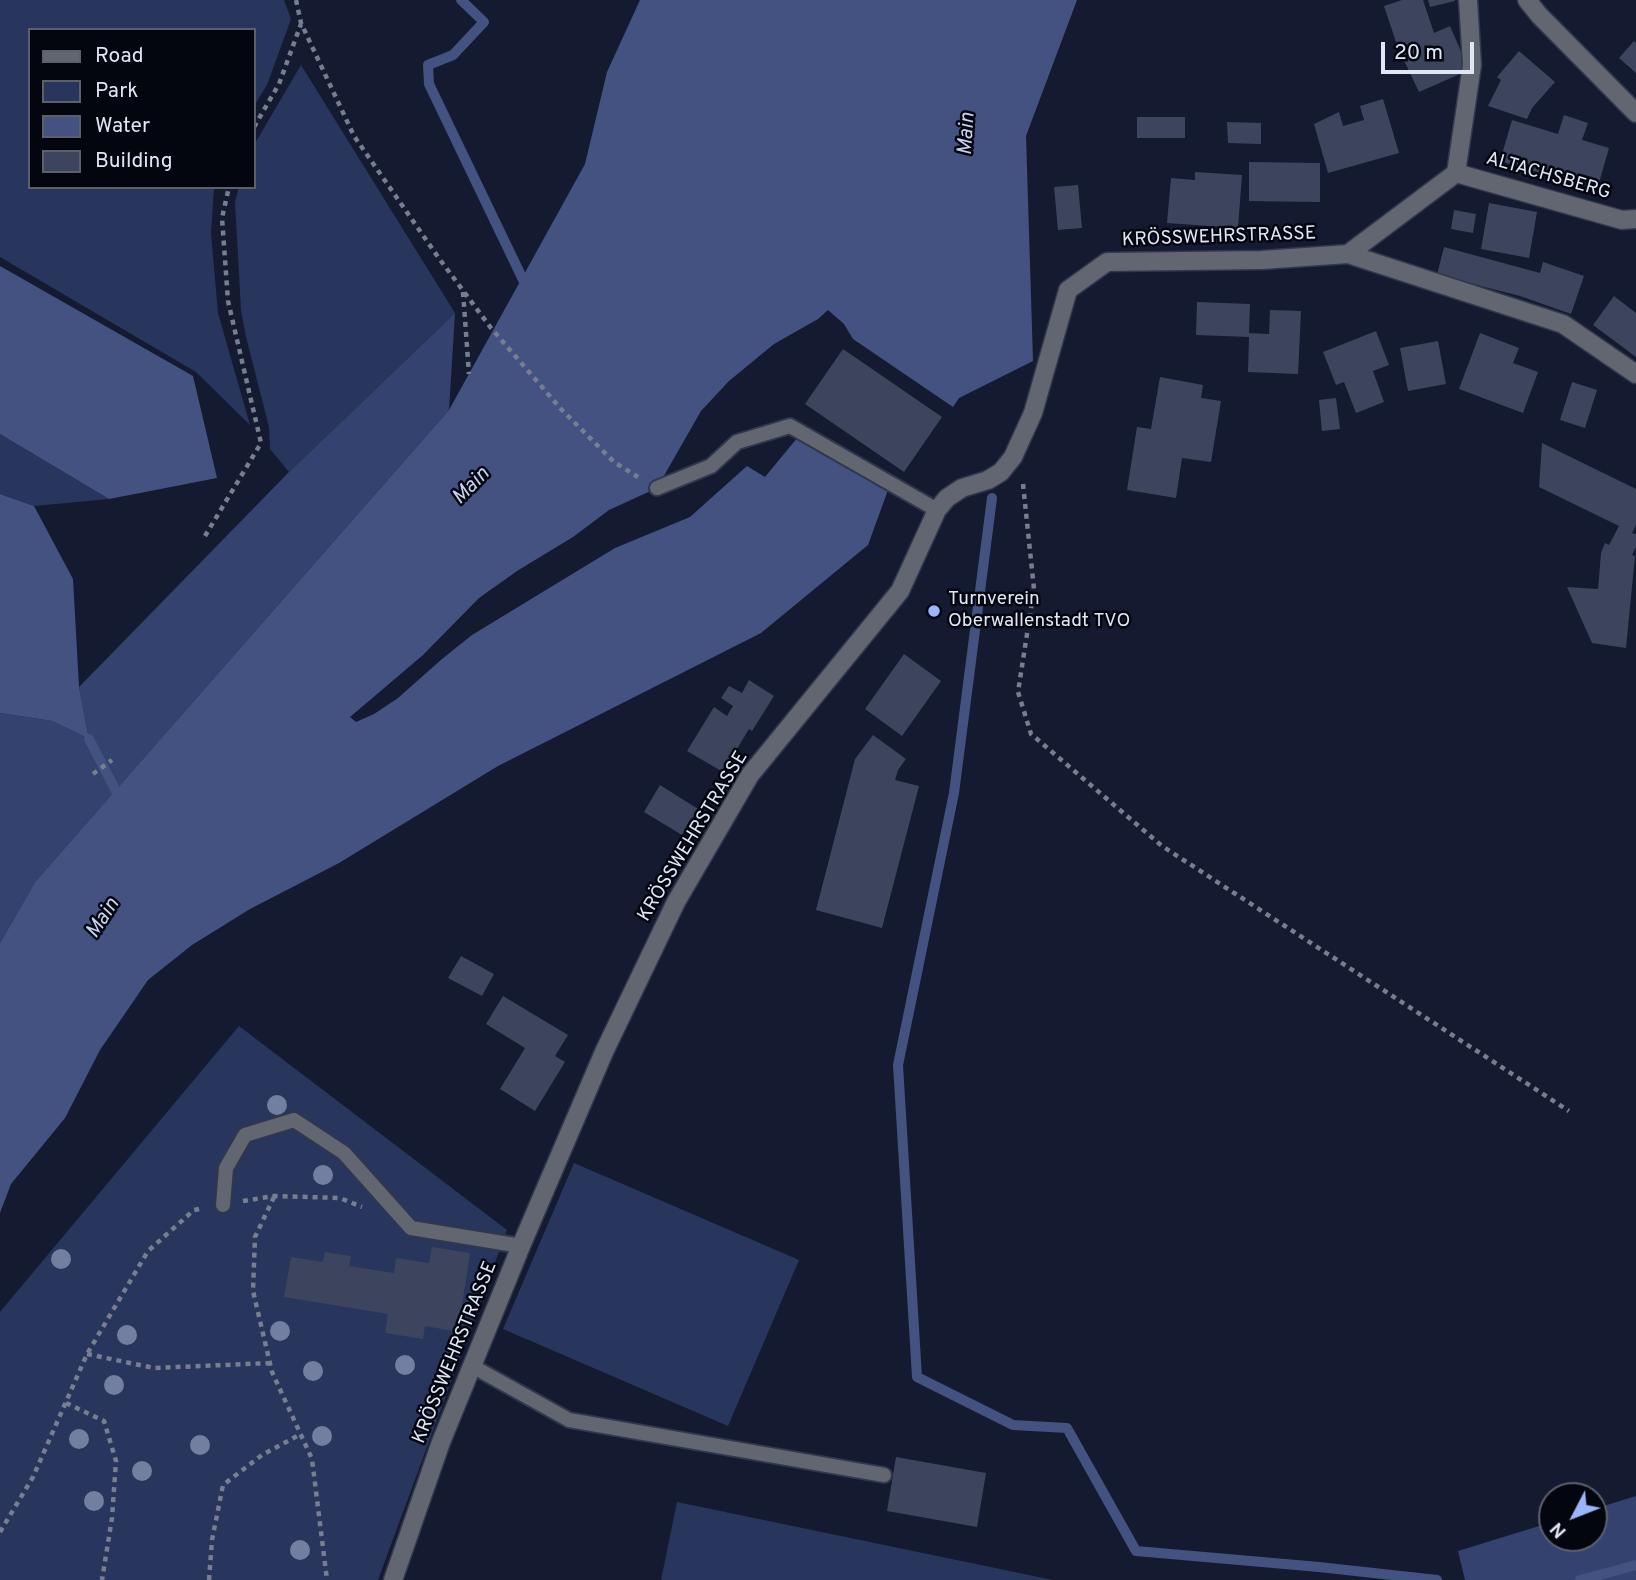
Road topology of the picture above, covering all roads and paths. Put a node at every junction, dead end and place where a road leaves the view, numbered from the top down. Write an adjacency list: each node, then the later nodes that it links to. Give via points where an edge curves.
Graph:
1 (296, 0): 4 (path)
2 (1468, 0): 7 (street, ALTACHSBERG, via 1472,65)
3 (1527, 0): 5 (street)
4 (301, 23): 6 (path, via 279,85); 11 (path, via 354,136)
5 (1636, 113)
6 (256, 124)
7 (1456, 173): 9 (street, ALTACHSBERG, via 1622,220); 10 (street)
8 (229, 189): 17 (path, via 222,218 228,301 261,443)
9 (1636, 219)
10 (1348, 254): 13 (street, KRÖSSWEHRSTRASSE, via 1563,324); 14 (street, KRÖSSWEHRSTRASSE, via 1107,262 1068,290 1033,413)
11 (463, 291): 12 (path); 15 (path, via 570,418 614,462)
12 (469, 374)
13 (1636, 374)
14 (1013, 457): 16 (street, KRÖSSWEHRSTRASSE, via 1001,472 962,488); 20 (path, via 1023,480 1034,589 1018,692 1031,734 1163,846)
15 (657, 488): 16 (lane, via 711,466 737,442 790,426)
16 (937, 510): 24 (street, KRÖSSWEHRSTRASSE, via 900,591 751,775 676,902 604,1052)
17 (205, 536)
18 (112, 760): 19 (path)
19 (93, 774)
20 (1569, 1111)
21 (274, 1196): 22 (path); 23 (path, via 340,1198); 26 (path, via 255,1237 253,1291)
22 (223, 1205): 24 (lane, via 226,1168 246,1135 294,1120 344,1153 411,1228); 25 (path, via 194,1210 148,1251)
23 (364, 1208)
24 (522, 1246): 27 (street, KRÖSSWEHRSTRASSE)
25 (87, 1354): 26 (path, via 154,1368); 28 (path)
26 (271, 1363): 29 (path)
27 (472, 1366): 30 (lane, via 569,1420); 35 (street, KRÖSSWEHRSTRASSE)
28 (66, 1403): 31 (path, via 33,1477); 32 (path, via 104,1421 116,1461 113,1518)
29 (301, 1434): 33 (path, via 262,1455 223,1485); 34 (path, via 312,1459)
30 (884, 1475)
31 (0, 1532)
32 (102, 1580)
33 (209, 1580)
34 (327, 1580)
35 (393, 1580)

